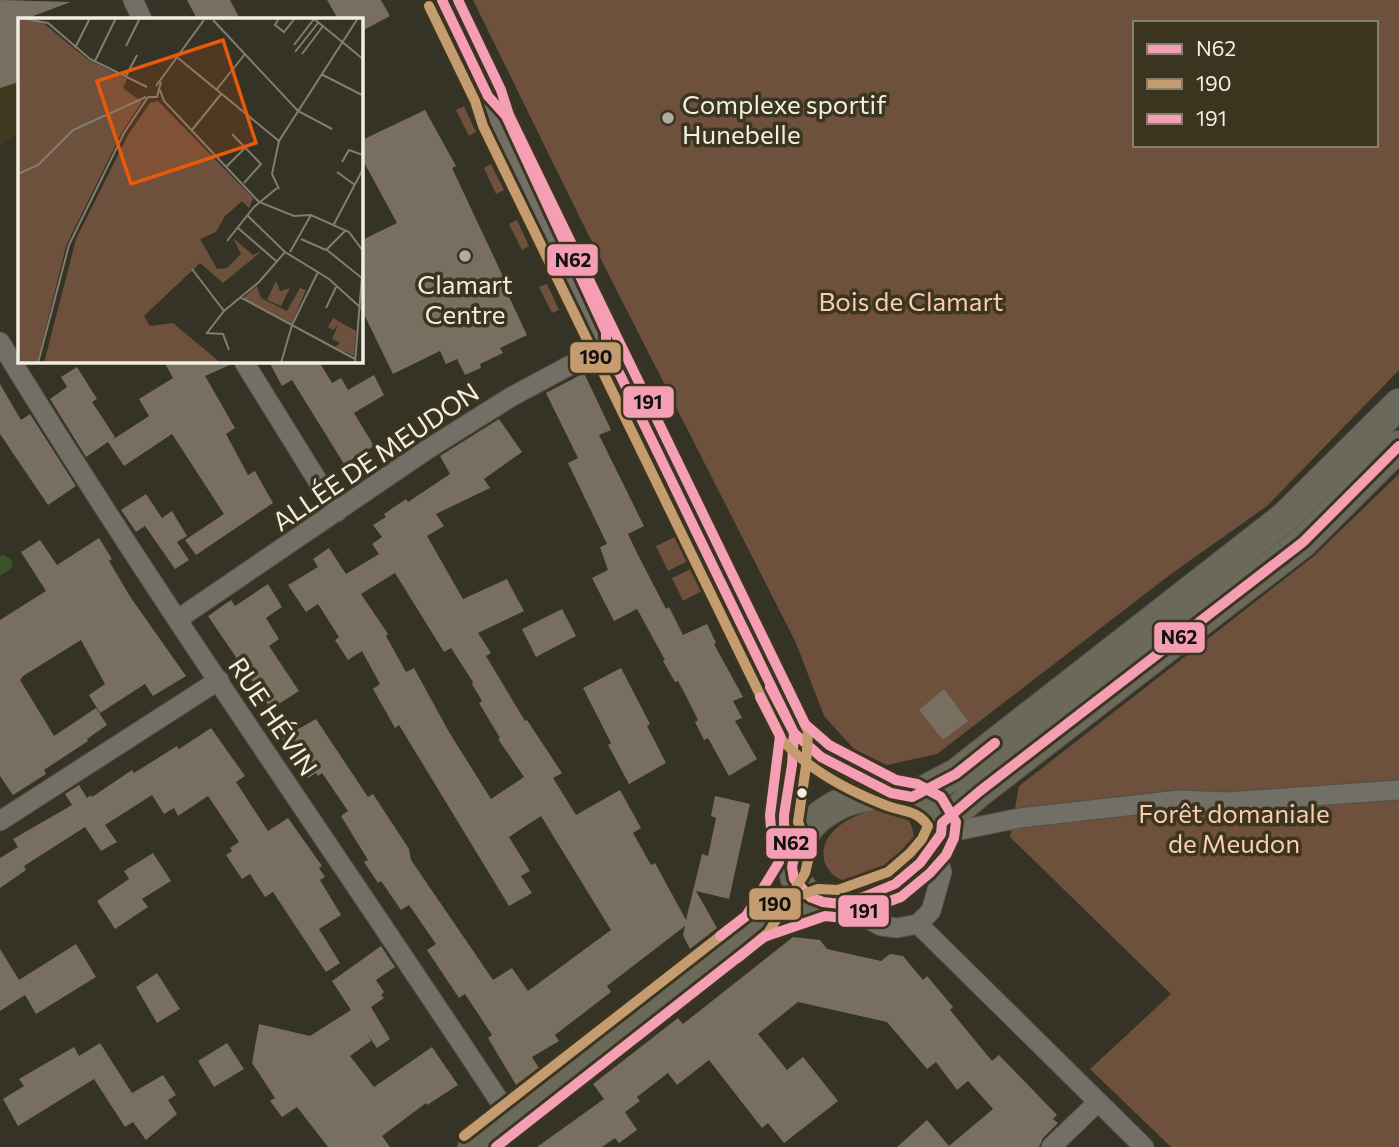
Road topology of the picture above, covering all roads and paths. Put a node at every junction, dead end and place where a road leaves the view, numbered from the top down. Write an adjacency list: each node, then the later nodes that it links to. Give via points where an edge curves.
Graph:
1 (133, 0): 3 (street)
2 (442, 0): 5 (street)
3 (142, 18)
4 (0, 342): 10 (street, RUE HÉVIN)
5 (606, 346): 9 (street, ALLÉE DE MEUDON, via 511,397); 12 (street)
6 (244, 362): 9 (street)
7 (1399, 404): 14 (main road, via 1284,518 956,774)
8 (1399, 446): 16 (main road, via 1303,542 980,791)
9 (337, 512): 10 (street, ALLÉE DE MEUDON)
10 (178, 619): 11 (street, RUE HÉVIN)
11 (219, 680): 15 (street); 22 (street, RUE HÉVIN)
12 (794, 733): 14 (street, via 821,757); 17 (street, via 784,815)
13 (1399, 790): 16 (street, via 1227,802 1179,800 1020,818)
14 (902, 795): 16 (main road, via 932,807); 17 (main road, via 851,797 823,813 806,833)
15 (0, 821)
16 (939, 835): 18 (main road, via 920,863 895,884); 19 (street, via 942,872 931,911)
17 (794, 860): 18 (main road, via 793,879 801,889); 20 (main road)
18 (831, 903): 19 (street, via 881,926); 20 (main road)
19 (918, 924): 21 (street)
20 (757, 925): 22 (main road)
21 (1098, 1102): 24 (street); 25 (street)
22 (510, 1117): 23 (main road)
23 (473, 1147)
24 (1051, 1147)
25 (1144, 1147)

